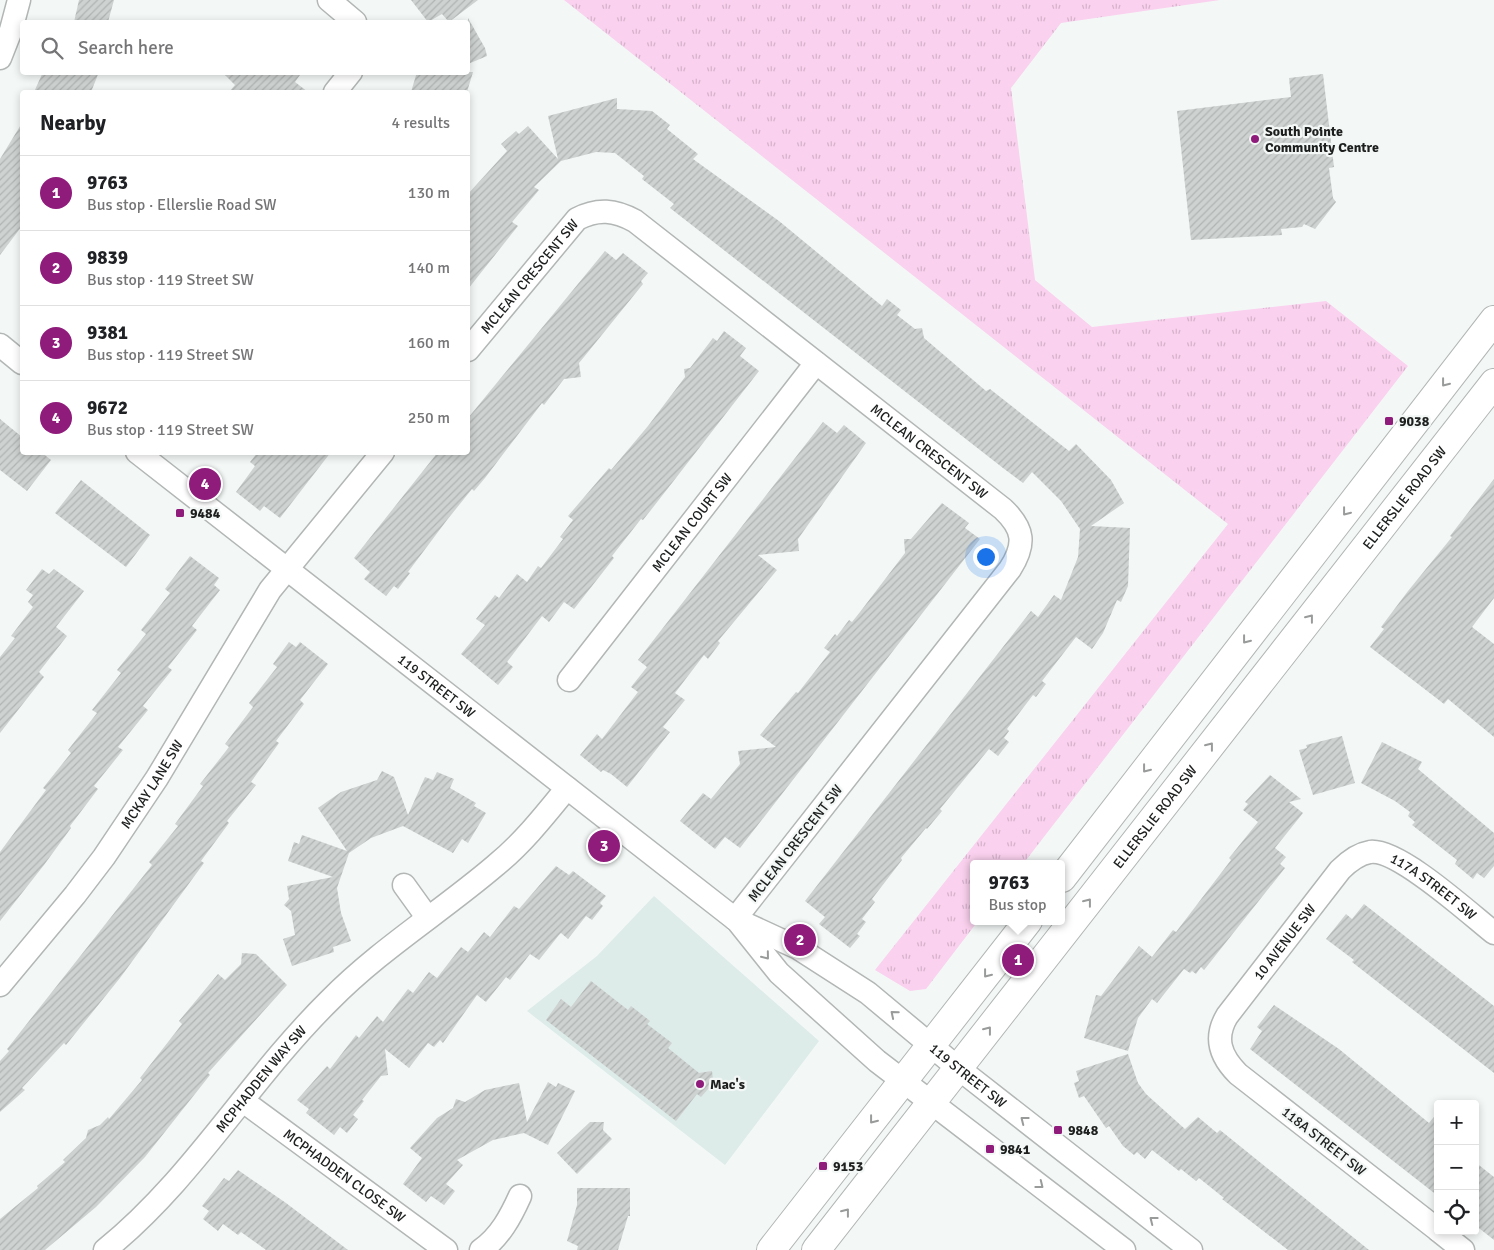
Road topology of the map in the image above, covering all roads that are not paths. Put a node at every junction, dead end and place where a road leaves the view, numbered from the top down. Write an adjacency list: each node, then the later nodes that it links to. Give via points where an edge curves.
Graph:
1 (19, 0): 4 (street)
2 (329, 0): 3 (street)
3 (353, 20)
4 (0, 58)
5 (349, 75): 6 (street)
6 (337, 90)
7 (1494, 320): 19 (main road, one-way to 19)
8 (0, 345): 10 (street)
9 (470, 348): 11 (street, MCLEAN CRESCENT SW, via 577,219 588,213 604,211 622,214 635,221)
10 (20, 361)
11 (816, 363): 16 (street, MCLEAN COURT SW); 22 (street, MCLEAN CRESCENT SW, via 1003,509 1019,528 1020,548 1010,570)
12 (1494, 383): 28 (main road, ELLERSLIE ROAD SW, one-way to 12)
13 (142, 455): 15 (street, 119 STREET SW)
14 (381, 455): 15 (street)
15 (286, 569): 17 (street, 119 STREET SW); 25 (street, MCKAY LANE SW, via 104,856)
16 (569, 680)
17 (567, 788): 21 (street, MCPHADDEN WAY SW, via 518,846); 22 (street, 119 STREET SW)
18 (1369, 852): 24 (street, 117A STREET SW, via 1404,862); 26 (street, 10 AVENUE SW, via 1340,870 1251,985 1222,1024)
19 (1065, 874)
20 (404, 885): 21 (street)
21 (427, 917): 30 (street, MCPHADDEN WAY SW, via 322,1007)
22 (735, 918): 27 (street, 119 STREET SW, one-way to 22, via 868,992 798,948); 29 (street, 119 STREET SW, one-way to 29, via 779,973)
23 (1025, 925): 27 (main road, one-way to 27)
24 (1494, 933)
25 (0, 985)
26 (1220, 1045): 33 (street, 118A STREET SW, via 1226,1060 1238,1074)
27 (930, 1046): 28 (street, 119 STREET SW); 29 (main road)
28 (958, 1068): 31 (main road, ELLERSLIE ROAD SW); 41 (street, 119 STREET SW, one-way to 28)
29 (903, 1082): 31 (street, 119 STREET SW); 38 (main road, one-way to 38)
30 (243, 1102): 35 (street, MCPHADDEN WAY SW, via 169,1190); 36 (street, MCPHADDEN CLOSE SW)
31 (931, 1103): 39 (main road, ELLERSLIE ROAD SW, one-way to 31); 40 (street, 119 STREET SW, one-way to 40)
32 (520, 1196): 37 (street, via 505,1224)
33 (1434, 1227)
34 (1444, 1235): 42 (street, 118A STREET SW)
35 (105, 1250)
36 (446, 1250)
37 (481, 1250)
38 (771, 1250)
39 (816, 1250)
40 (1124, 1250)
41 (1191, 1250)
42 (1464, 1250)

